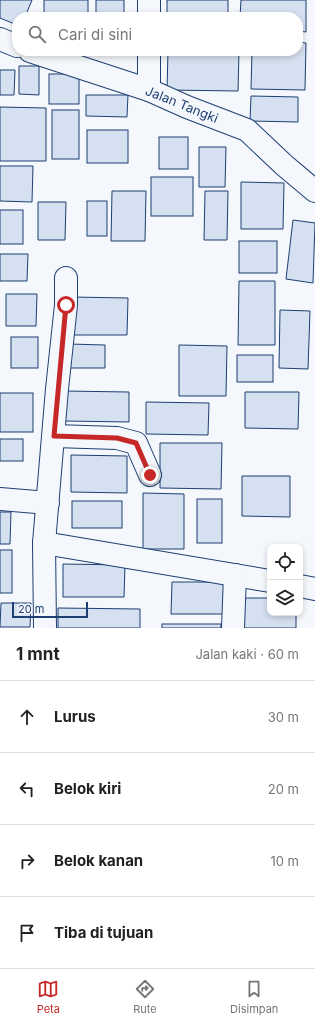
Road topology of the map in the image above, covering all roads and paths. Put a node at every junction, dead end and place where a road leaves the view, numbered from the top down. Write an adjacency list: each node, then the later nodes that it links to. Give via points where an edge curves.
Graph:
1 (149, 0): 2 (street)
2 (149, 12)
3 (0, 39): 4 (street)
4 (12, 44)
5 (45, 56): 7 (street, Jalan Tangki)
6 (149, 56): 7 (street)
7 (149, 90): 9 (street, Jalan Tangki, via 247,130)
8 (315, 182): 9 (street)
9 (315, 190)
10 (66, 278): 11 (street, via 66,305)
11 (54, 436): 12 (street, via 117,438 136,443); 14 (street)
12 (150, 475)
13 (0, 499): 14 (street)
14 (48, 502): 15 (street)
15 (44, 543): 16 (street); 20 (street)
16 (235, 575): 17 (street); 21 (street)
17 (267, 580)
18 (303, 586): 19 (street)
19 (315, 588)
20 (45, 628)
21 (233, 628)

